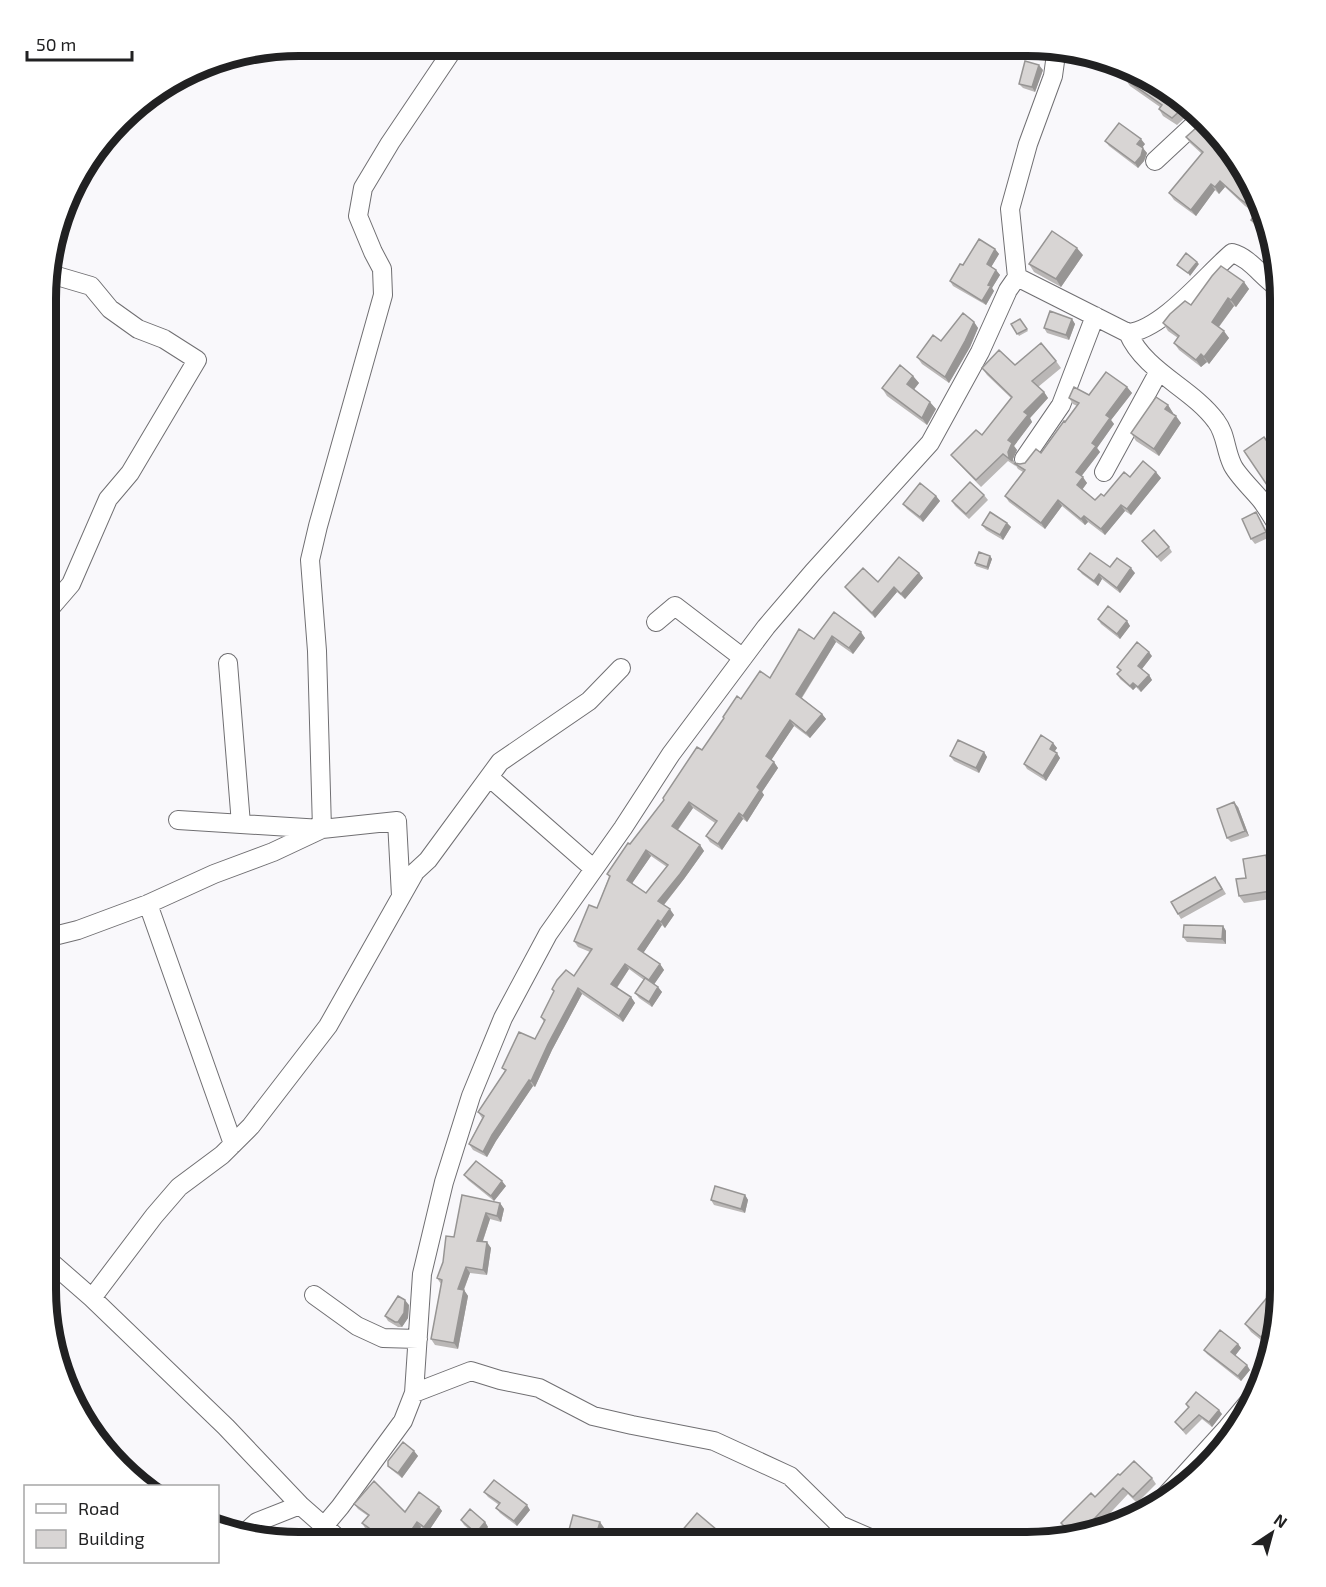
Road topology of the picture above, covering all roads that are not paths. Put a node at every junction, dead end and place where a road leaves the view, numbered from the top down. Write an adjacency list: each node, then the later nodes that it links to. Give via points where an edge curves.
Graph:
1 (449, 56): 22 (street, via 363,188 358,216 382,269 383,295 310,560)
2 (1056, 58): 6 (street, via 1010,209)
3 (1195, 123): 4 (street)
4 (1155, 161)
5 (57, 276): 14 (street, via 91,286 110,309 138,329 164,339 197,360 130,473 108,499 70,584)
6 (1017, 276): 8 (street); 16 (street, via 930,443 813,572)
7 (1270, 283): 9 (street, via 1240,255 1232,253 1183,301 1154,323)
8 (1095, 316): 9 (street); 11 (street, via 1061,405)
9 (1128, 333): 10 (street)
10 (1159, 371): 12 (street); 13 (street, via 1216,420 1232,465)
11 (1024, 459)
12 (1104, 472)
13 (1270, 514)
14 (56, 601)
15 (656, 622): 16 (street, via 675,606)
16 (743, 658): 23 (street, via 671,754)
17 (228, 663): 21 (street)
18 (621, 668): 19 (street, via 589,701 500,762)
19 (489, 777): 23 (street); 24 (street, via 415,872)
20 (178, 820): 21 (street)
21 (241, 824): 22 (street)
22 (322, 829): 24 (street, via 397,820); 25 (street)
23 (594, 869): 31 (street, via 548,934 503,1018 471,1096 444,1182 422,1274)
24 (401, 896): 27 (street, via 328,1026)
25 (147, 904): 26 (street); 27 (street)
26 (56, 936)
27 (233, 1144): 30 (street, via 178,1187)
28 (56, 1267): 30 (street)
29 (314, 1295): 31 (street, via 357,1326 383,1338)
30 (92, 1298): 35 (street, via 226,1427)
31 (418, 1339): 32 (street)
32 (414, 1393): 38 (street, via 403,1421 340,1507); 39 (street, via 471,1371 539,1388 593,1416 714,1441 790,1476 840,1525)
33 (1223, 1432): 34 (street)
34 (1188, 1471)
35 (300, 1505): 36 (street); 37 (street)
36 (251, 1527)
37 (325, 1532)
38 (328, 1532)
39 (856, 1532)

